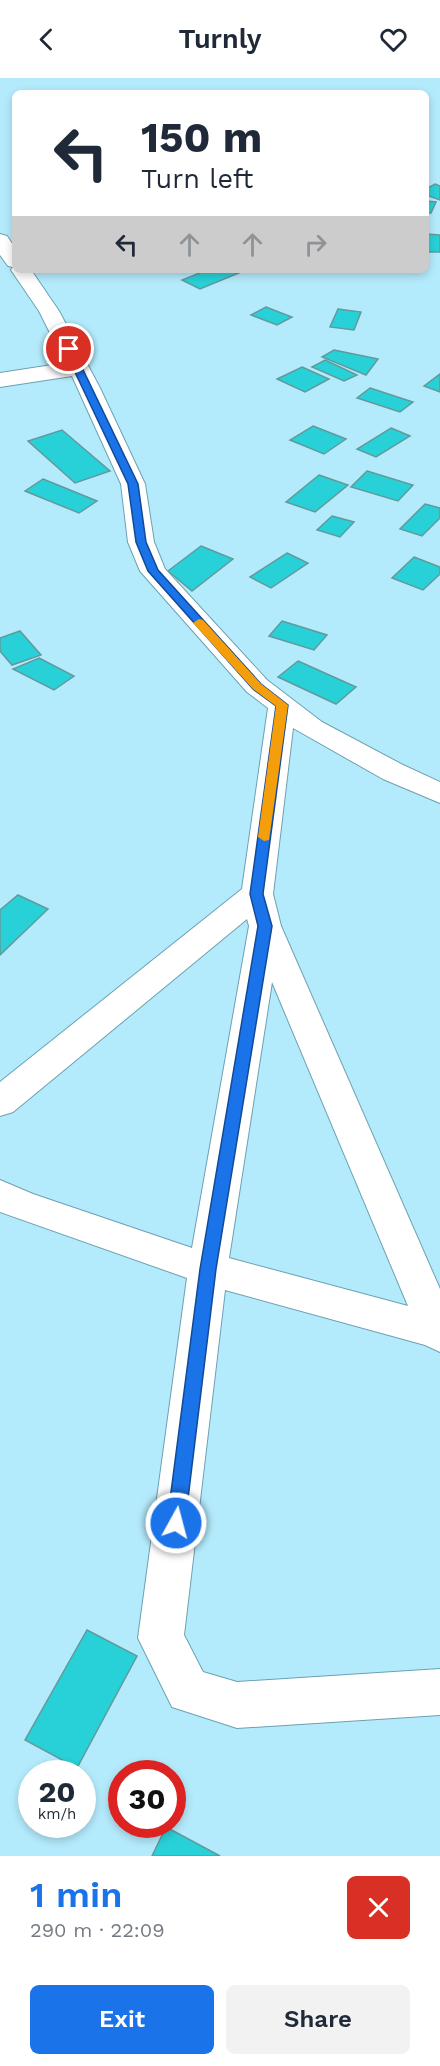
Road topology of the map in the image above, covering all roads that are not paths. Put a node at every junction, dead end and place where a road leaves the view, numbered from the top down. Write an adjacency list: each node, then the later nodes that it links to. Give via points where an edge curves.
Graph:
1 (0, 240): 2 (street)
2 (12, 258)
3 (23, 273): 4 (street, via 49,311)
4 (78, 368): 5 (street); 6 (street, via 133,484 141,542 153,571 257,686)
5 (0, 380)
6 (282, 705): 7 (street, via 312,728); 8 (street)
7 (440, 793)
8 (261, 910): 9 (street); 11 (street); 12 (street)
9 (0, 1102)
10 (0, 1195): 11 (street)
11 (208, 1269): 12 (street); 13 (street, via 161,1638 188,1691 237,1705)
12 (439, 1333)
13 (440, 1692)

